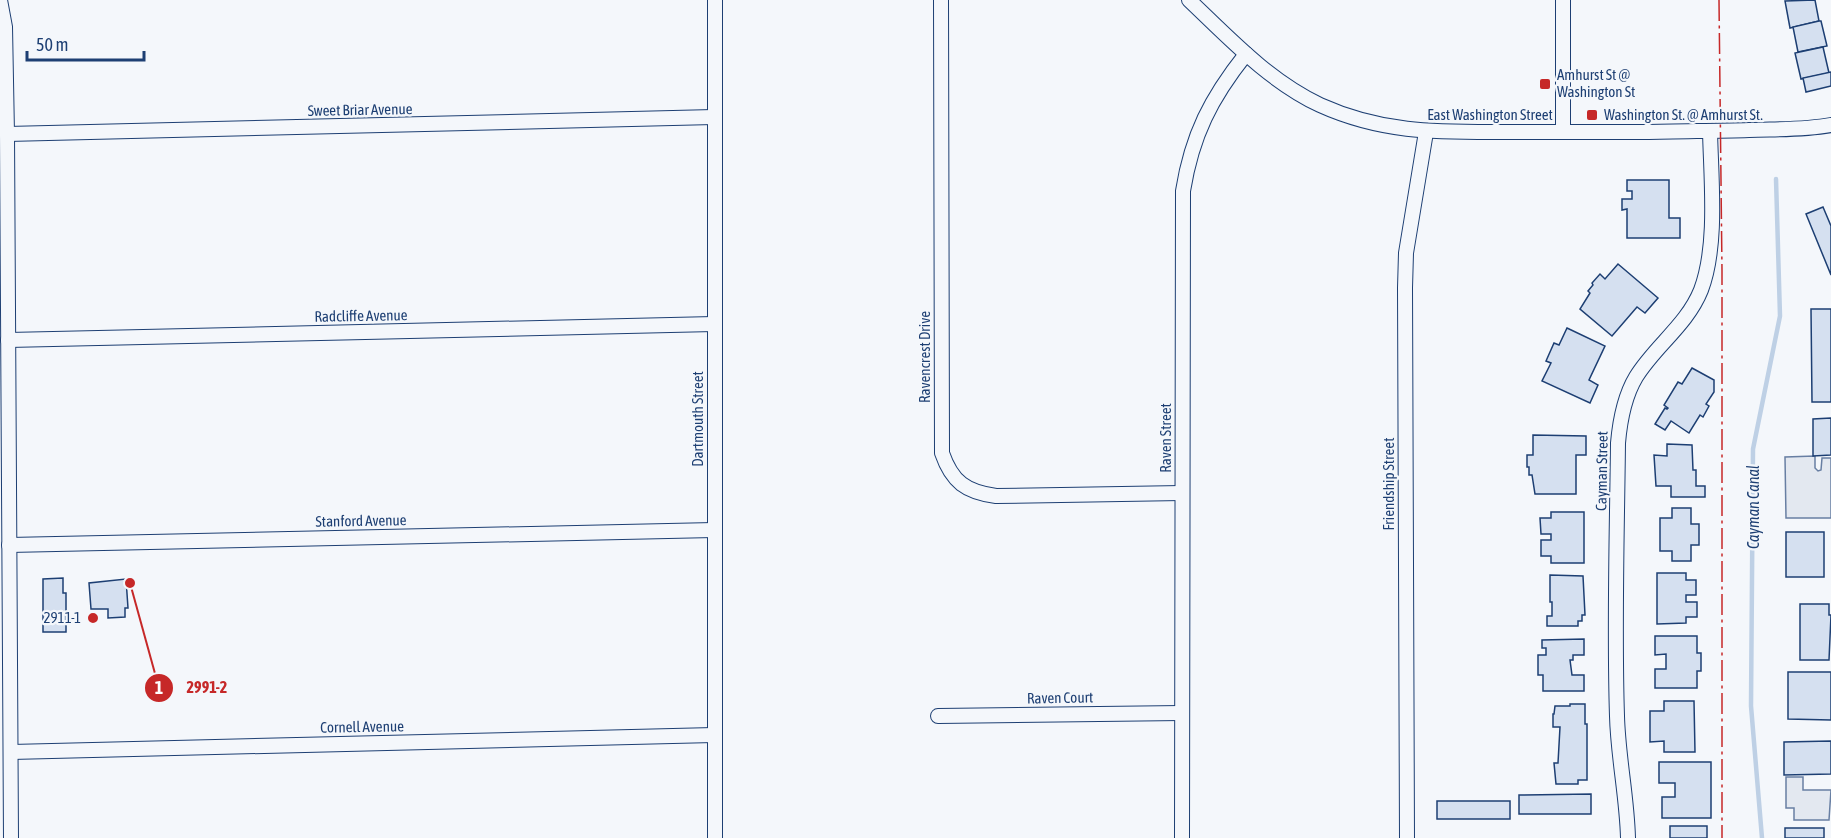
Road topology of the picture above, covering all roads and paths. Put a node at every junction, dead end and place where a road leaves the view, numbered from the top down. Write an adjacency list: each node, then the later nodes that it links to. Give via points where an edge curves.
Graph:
1 (6, 0): 6 (street)
2 (715, 0): 8 (street, Dartmouth Street)
3 (941, 0): 16 (street, Ravencrest Drive, via 942,453 947,467 966,487 996,496)
4 (1190, 0): 7 (street, East Washington Street)
5 (1563, 0): 12 (street)
6 (0, 1): 13 (street, via 5,27)
7 (1246, 54): 11 (street, East Washington Street, via 1277,79 1320,104 1376,124); 16 (street, Raven Street, via 1208,108 1195,137 1183,191)
8 (714, 117): 13 (street, Sweet Briar Avenue); 14 (street, Dartmouth Street)
9 (1831, 125): 10 (street, East Washington Street)
10 (1710, 131): 12 (street, East Washington Street); 27 (street, Cayman Street, via 1711,239 1706,274 1692,309 1635,379 1619,431 1617,716)
11 (1426, 132): 12 (street, East Washington Street); 26 (street, Friendship Street, via 1406,253 1405,288)
12 (1563, 132)
13 (7, 135): 15 (street)
14 (714, 324): 15 (street, Radcliffe Avenue); 17 (street, Dartmouth Street)
15 (8, 340): 18 (street)
16 (1182, 493): 19 (street, Raven Street)
17 (714, 530): 18 (street, Stanford Avenue); 21 (street, Dartmouth Street)
18 (9, 545): 22 (street)
19 (1182, 713): 20 (street, Raven Court); 25 (street, Raven Street)
20 (938, 716)
21 (714, 735): 22 (street, Cornell Avenue); 24 (street, Dartmouth Street)
22 (10, 752): 23 (street)
23 (11, 838)
24 (715, 838)
25 (1182, 838)
26 (1407, 838)
27 (1628, 838)

